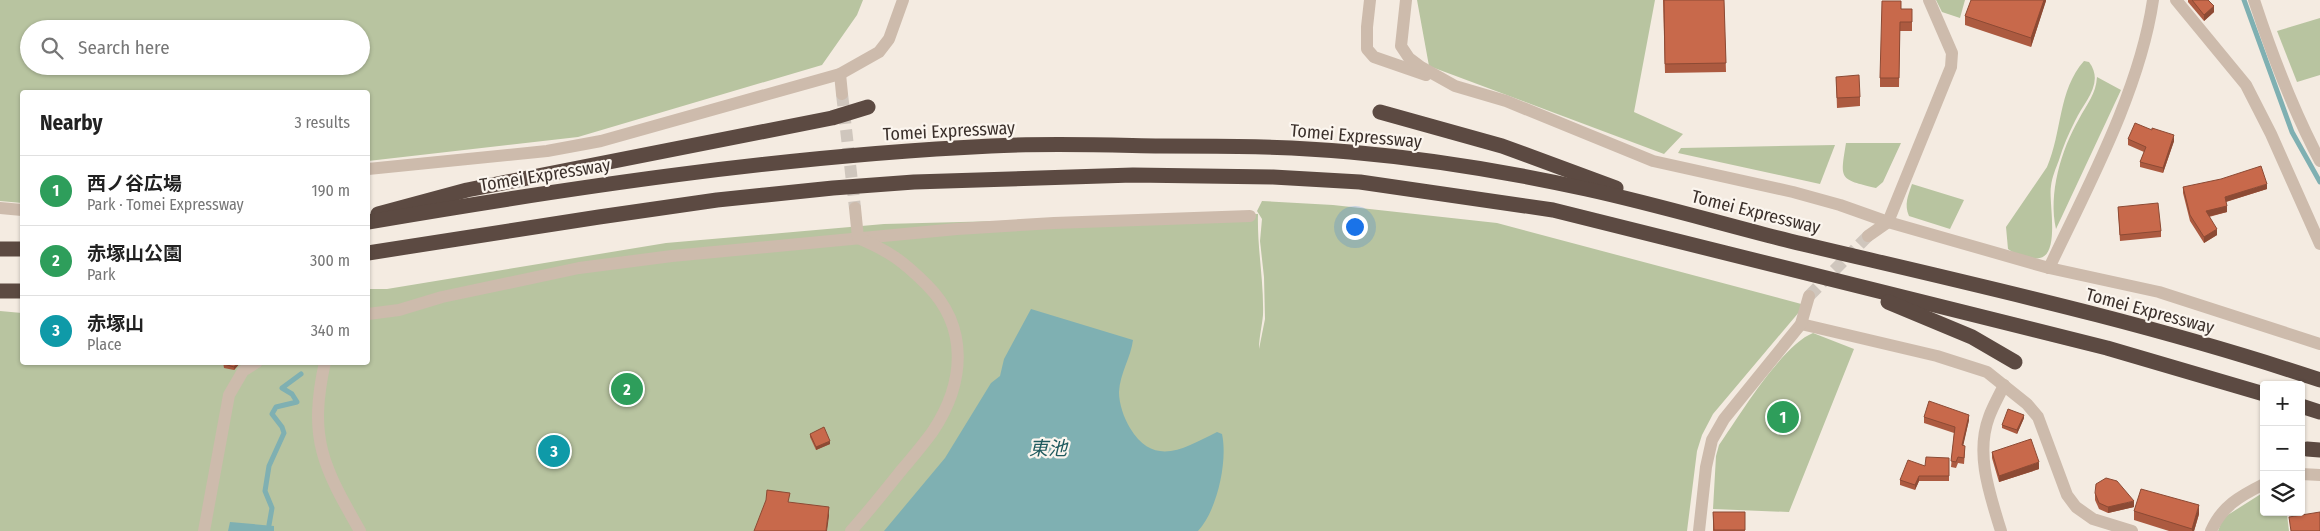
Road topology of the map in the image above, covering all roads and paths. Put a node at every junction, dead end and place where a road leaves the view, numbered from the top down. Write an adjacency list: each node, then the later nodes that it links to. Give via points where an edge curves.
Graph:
1 (903, 0): 8 (street, via 890,39 879,52)
2 (1370, 0): 9 (street, via 1366,39 1367,49 1374,57)
3 (1406, 0): 9 (street, via 1401,46 1409,58)
4 (1929, 0): 22 (street, via 1952,53 1951,66)
5 (2153, 0): 29 (street, via 2132,80 2096,170)
6 (2176, 0): 25 (street, via 2246,85)
7 (2254, 0): 13 (street, via 2303,129)
8 (840, 74): 10 (street); 14 (street, via 601,141 547,151)
9 (1455, 86): 22 (street, via 1506,102 1653,161 1793,192)
10 (842, 94)
11 (868, 107): 18 (highway, via 832,118 467,190 398,206)
12 (1380, 112): 20 (highway, via 1502,146)
13 (2320, 161)
14 (370, 169)
15 (0, 208): 17 (street)
16 (855, 208): 24 (street)
17 (20, 210)
18 (370, 216)
19 (1250, 216): 24 (street, via 1054,223)
20 (1695, 216): 21 (highway, Tomei Expressway, via 1589,189 1432,162 1349,152 1242,146 1098,145 995,146 853,155 710,170); 40 (highway, Tomei Expressway, via 1997,289)
21 (370, 222)
22 (1888, 222): 23 (street); 29 (street)
23 (1868, 236)
24 (858, 238): 34 (street, via 579,268 442,296 399,310); 50 (street, via 886,250 907,265 934,292 951,319 959,357 950,396 933,430)
25 (2320, 244)
26 (0, 249): 27 (highway)
27 (20, 249)
28 (370, 254): 30 (highway, via 599,216 833,188 1133,175 1273,177 1360,182 1553,210)
29 (2049, 268): 36 (street, via 2159,292)
30 (1844, 283): 37 (highway, via 1972,337); 42 (highway, via 2107,348)
31 (20, 290): 32 (highway)
32 (0, 291)
33 (1810, 296): 35 (street)
34 (370, 314)
35 (1801, 324): 41 (street, via 1937,356 1987,372); 51 (street, via 1724,419 1712,440)
36 (2320, 344)
37 (2016, 362)
38 (253, 365): 48 (street, via 244,371 229,395)
39 (324, 365): 49 (street, via 317,411 322,453 337,490)
40 (2320, 380)
41 (2004, 385): 52 (street, via 1984,433 1984,474); 53 (street, via 2038,418 2067,495 2076,507 2093,520)
42 (2260, 393)
43 (2305, 407): 44 (highway)
44 (2320, 412)
45 (2305, 474): 46 (street)
46 (2320, 475)
47 (2260, 486): 54 (street, via 2233,502 2218,516)
48 (204, 531)
49 (360, 531)
50 (851, 531)
51 (1699, 531)
52 (2001, 531)
53 (2132, 531)
54 (2211, 531)

